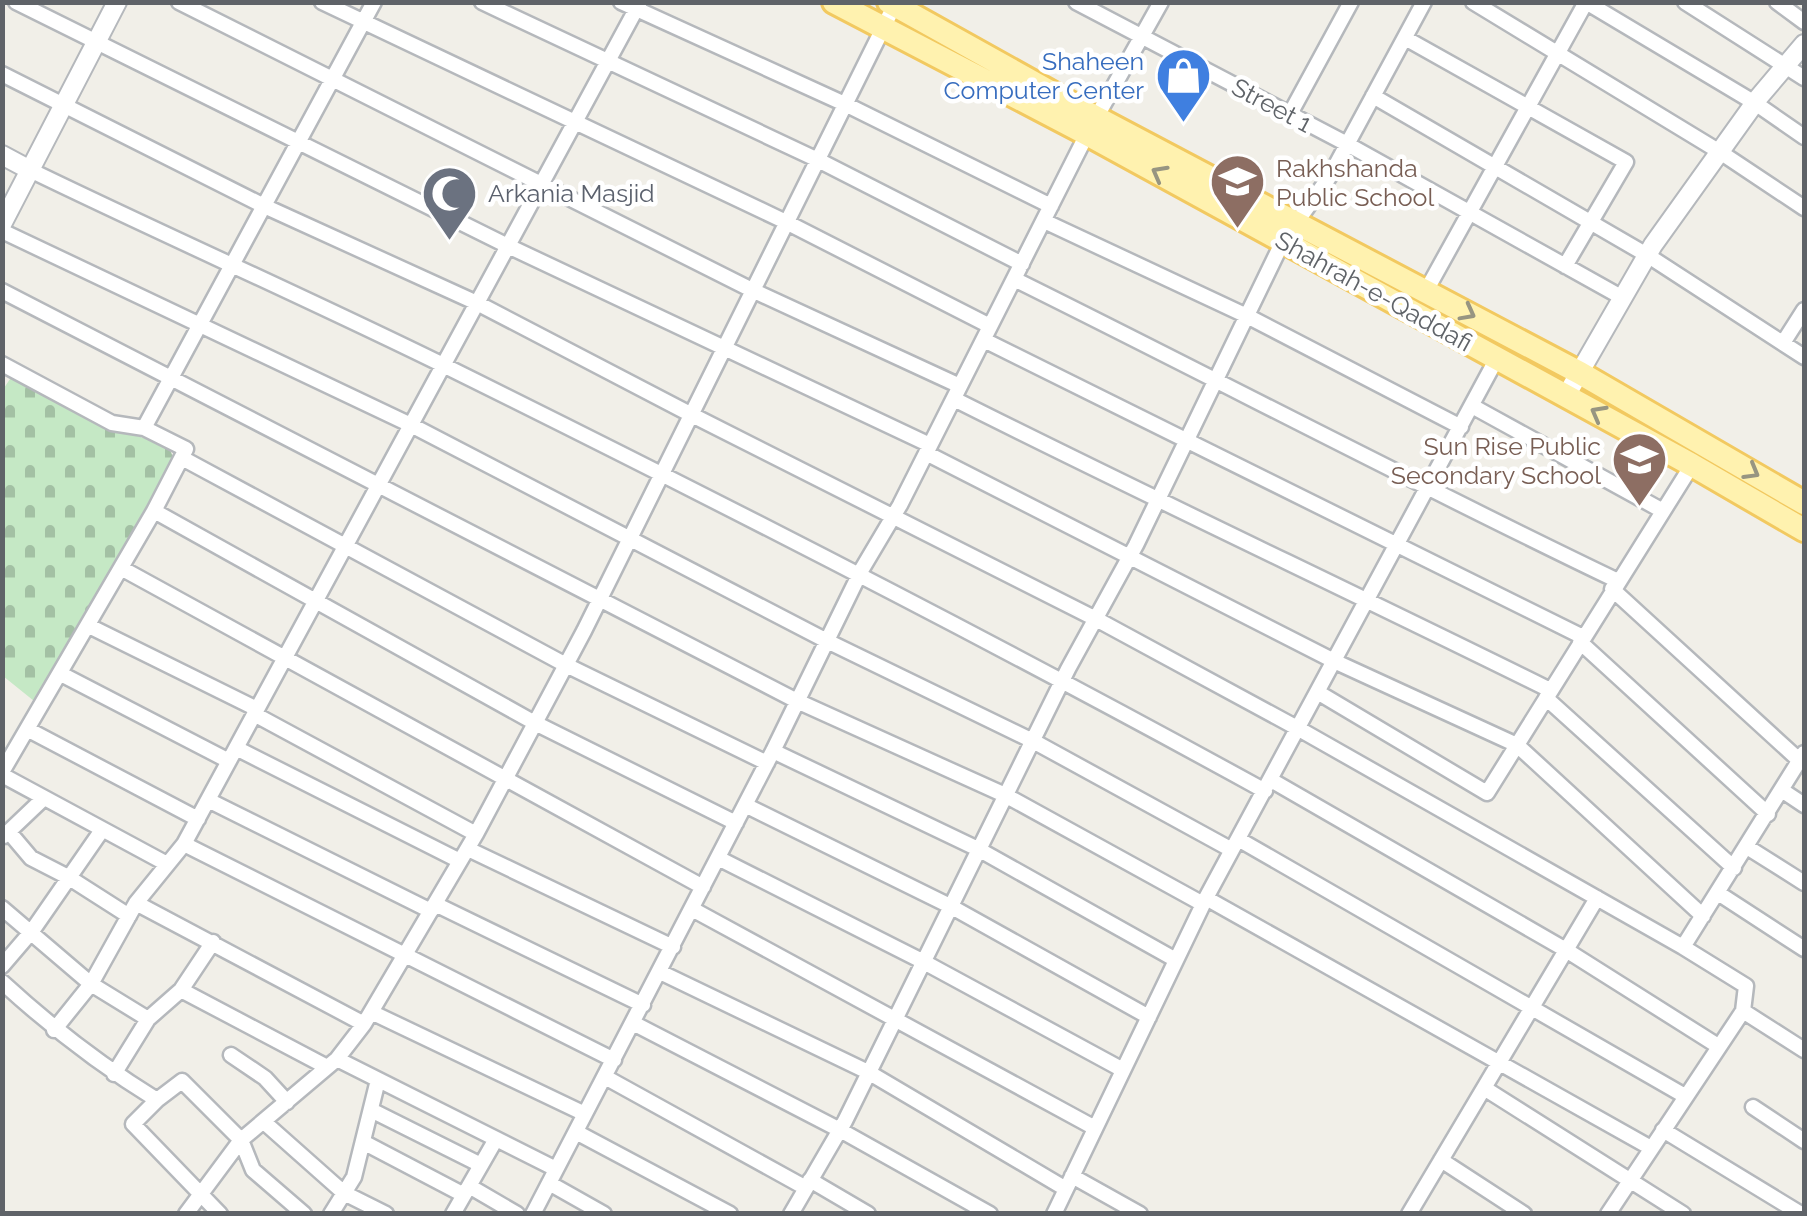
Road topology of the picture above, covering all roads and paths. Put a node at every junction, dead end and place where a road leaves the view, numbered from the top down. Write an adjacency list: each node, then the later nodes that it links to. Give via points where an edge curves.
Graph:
1 (16, 2): 23 (street)
2 (117, 2): 23 (street)
3 (179, 2): 30 (street)
4 (322, 2): 19 (street)
5 (374, 2): 19 (street)
6 (482, 2): 26 (street)
7 (834, 2): 20 (main road, Shahrah-e-Qaddafi)
8 (1076, 2): 21 (street, Street 1)
9 (1161, 2): 21 (street)
10 (1351, 2): 36 (street)
11 (1424, 2): 22 (street)
12 (1473, 2): 25 (street)
13 (1586, 2): 25 (street); 32 (street)
14 (1685, 2): 27 (street)
15 (1777, 2): 18 (street)
16 (894, 3): 20 (street); 38 (main road, Shahrah-e-Qaddafi)
17 (632, 5): 26 (street); 34 (street)
18 (1804, 22)
19 (363, 23): 30 (street); 37 (street)
20 (886, 29): 34 (street); 38 (main road, Shahrah-e-Qaddafi)
21 (1142, 36): 36 (street, Street 1); 38 (street)
22 (1405, 38): 31 (street); 35 (street)
23 (96, 43): 33 (street); 40 (street)
24 (1804, 44): 27 (street)
25 (1558, 54): 35 (street); 42 (street)
26 (607, 63): 37 (street); 44 (street)
27 (1786, 65): 29 (street); 32 (street)
28 (2, 74): 33 (street)
29 (1804, 78)
30 (334, 79): 40 (street); 47 (street)
31 (1374, 96): 41 (street); 45 (street)
32 (1755, 103): 39 (street); 42 (street)
33 (64, 105): 46 (street); 48 (street)
34 (846, 105): 44 (street); 49 (street)
35 (1528, 107): 45 (street); 53 (street, via 1626,162)
36 (1290, 114): 41 (street, Street 1)
37 (575, 122): 47 (street); 54 (street)
38 (1092, 126): 49 (street); 55 (main road, Shahrah-e-Qaddafi); 57 (main road, Shahrah-e-Qaddafi, one-way to 38)
39 (1804, 137)
40 (300, 140): 48 (street); 58 (street)
41 (1347, 144): 51 (street, Street 1); 55 (street)
42 (1720, 152): 50 (street); 59 (street)
43 (2, 155): 46 (street)
44 (818, 160): 54 (street); 60 (street)
45 (1496, 166): 51 (street); 53 (street)
46 (30, 170): 56 (street); 62 (street)
47 (542, 182): 58 (street); 64 (street)
48 (264, 206): 62 (street); 68 (street)
49 (1051, 206): 52 (street)
50 (1804, 208)
51 (1470, 212): 61 (street, Street 1); 66 (street)
52 (1044, 220): 60 (street); 70 (street)
53 (1591, 221): 59 (street); 61 (street)
54 (786, 222): 64 (street); 72 (street)
55 (1298, 222): 57 (street); 66 (main road, Shahrah-e-Qaddafi)
56 (2, 227): 71 (street)
57 (1284, 242): 70 (street); 75 (main road, Shahrah-e-Qaddafi)
58 (508, 246): 68 (street); 74 (street)
59 (1647, 255): 67 (street); 73 (street)
60 (1022, 264): 63 (street)
61 (1565, 266): 67 (street, Street 1)
62 (231, 267): 71 (street); 78 (street)
63 (1014, 280): 72 (street); 81 (street)
64 (752, 290): 74 (street); 82 (street)
65 (2, 291): 80 (street)
66 (1426, 291): 79 (main road, Shahrah-e-Qaddafi, one-way to 79)
67 (1623, 298): 79 (street)
68 (477, 302): 78 (street); 85 (street)
69 (1804, 310): 73 (street)
70 (1247, 316): 81 (street); 87 (street)
71 (200, 326): 80 (street); 86 (street)
72 (987, 333): 82 (street); 89 (street)
73 (1783, 343): 76 (street)
74 (722, 350): 85 (street); 90 (street)
75 (1497, 358): 83 (main road, Shahrah-e-Qaddafi); 84 (street)
76 (1804, 358)
77 (2, 364): 88 (street, via 112,423)
78 (443, 365): 86 (street); 93 (street)
79 (1580, 373): 83 (street); 97 (main road, Shahrah-e-Qaddafi, one-way to 97)
80 (170, 380): 88 (street); 94 (street)
81 (1217, 380): 89 (street); 95 (street)
82 (957, 392): 90 (street); 96 (street)
83 (1566, 396): 92 (main road, Shahrah-e-Qaddafi, one-way to 83)
84 (1472, 406): 87 (street); 99 (street)
85 (690, 414): 93 (street); 100 (street)
86 (411, 425): 94 (street); 102 (street)
87 (1461, 426): 95 (street)
88 (144, 428): 91 (street, via 186,449)
89 (1188, 439): 96 (street); 104 (street)
90 (928, 449): 100 (street); 105 (street)
91 (182, 458): 98 (street); 103 (street)
92 (1692, 465): 99 (street); 101 (main road, Shahrah-e-Qaddafi)
93 (661, 474): 102 (street); 107 (street)
94 (378, 486): 103 (street); 110 (street)
95 (1427, 490): 104 (street); 108 (street)
96 (1158, 502): 105 (street); 109 (street)
97 (1804, 502)
98 (154, 511): 106 (street); 111 (street)
99 (1662, 511): 108 (street)
100 (894, 514): 107 (street); 112 (street)
101 (1804, 530)
102 (629, 539): 110 (street); 115 (street)
103 (346, 545): 111 (street); 118 (street)
104 (1398, 545): 109 (street); 114 (street)
105 (1130, 556): 112 (street); 117 (street)
106 (121, 568): 113 (street); 116 (street)
107 (859, 576): 115 (street); 120 (street)
108 (1615, 585): 114 (street); 132 (street)
109 (1369, 600): 117 (street); 122 (street)
110 (599, 601): 118 (street); 123 (street)
111 (315, 602): 116 (street); 125 (street)
112 (1096, 619): 120 (street); 126 (street)
113 (89, 626): 119 (street); 124 (street)
114 (1581, 640): 122 (street); 142 (street)
115 (827, 641): 123 (street); 128 (street)
116 (285, 658): 124 (street); 134 (street)
117 (1336, 662): 121 (street); 129 (street)
118 (566, 664): 125 (street); 131 (street)
119 (61, 674): 127 (street); 130 (street)
120 (1063, 680): 128 (street); 135 (street)
121 (1319, 693): 126 (street); 129 (street, via 1487,792)
122 (1548, 694): 129 (street); 155 (street)
123 (797, 701): 131 (street); 137 (street)
124 (256, 712): 130 (street); 146 (street)
125 (535, 724): 134 (street); 144 (street)
126 (1299, 729): 135 (street); 160 (street)
127 (27, 730): 133 (street); 143 (street)
128 (1032, 741): 137 (street); 149 (street)
129 (1516, 745): 167 (street)
130 (232, 755): 139 (street); 152 (street)
131 (770, 757): 140 (street); 151 (street)
132 (1802, 757): 136 (street)
133 (2, 774): 138 (street)
134 (505, 780): 146 (street); 158 (street)
135 (1268, 786): 149 (street); 173 (street)
136 (1783, 791): 141 (street); 142 (street)
137 (1005, 796): 151 (street); 161 (street)
138 (44, 798): 145 (street); 147 (street)
139 (208, 800): 143 (street); 164 (street)
140 (745, 805): 144 (street); 162 (street)
141 (1804, 805)
142 (1768, 814): 150 (street)
143 (198, 819): 148 (street)
144 (736, 823): 153 (street)
145 (102, 830): 154 (street); 156 (street)
146 (476, 834): 152 (street)
147 (6, 835): 156 (street, via 31,858)
148 (184, 844): 154 (street); 174 (street)
149 (1235, 845): 161 (street); 183 (street)
150 (1748, 847): 155 (street); 157 (street)
151 (978, 849): 162 (street); 175 (street)
152 (464, 855): 164 (street); 170 (street)
153 (718, 858): 158 (street); 176 (street)
154 (167, 864): 166 (street)
155 (1734, 868): 159 (street)
156 (68, 877): 166 (street); 168 (street)
157 (1804, 883)
158 (703, 887): 165 (street)
159 (1718, 894): 167 (street); 172 (street)
160 (1597, 898): 171 (street); 173 (street)
161 (1204, 901): 175 (street); 195 (street)
162 (950, 906): 176 (street); 185 (street)
163 (2, 908): 168 (street)
164 (433, 908): 174 (street); 182 (street)
165 (692, 909): 170 (street); 188 (street)
166 (132, 910): 169 (street); 179 (street)
167 (1704, 916): 171 (street)
168 (32, 931): 177 (street); 179 (street)
169 (214, 942): 181 (street); 187 (street)
170 (673, 946): 178 (street)
171 (1683, 947): 184 (street, via 1746,986)
172 (1804, 949)
173 (1566, 950): 183 (street); 191 (street)
174 (403, 957): 187 (street); 194 (street)
175 (1176, 960): 185 (street)
176 (922, 961): 188 (street); 197 (street)
177 (2, 966)
178 (660, 972): 182 (street); 198 (street)
179 (91, 984): 186 (street); 190 (street)
180 (5, 989): 190 (street)
181 (181, 990): 186 (street); 196 (street)
182 (642, 1005): 189 (street)
183 (1531, 1008): 195 (street); 203 (street)
184 (1743, 1011): 191 (street); 192 (street)
185 (1149, 1017): 197 (street)
186 (148, 1018): 199 (street)
187 (368, 1018): 196 (street); 208 (street)
188 (895, 1018): 198 (street); 210 (street)
189 (634, 1023): 194 (street); 211 (street)
190 (54, 1030): 199 (street)
191 (1718, 1046): 203 (street)
192 (1804, 1050)
193 (231, 1055): 205 (street)
194 (614, 1060): 200 (street)
195 (1499, 1062): 202 (street); 218 (street)
196 (332, 1063): 201 (street); 205 (street)
197 (1123, 1070): 210 (street)
198 (868, 1072): 211 (street); 223 (street)
199 (114, 1074): 204 (street)
200 (605, 1077): 208 (street); 224 (street)
201 (378, 1080): 207 (street); 214 (street)
202 (1484, 1088): 219 (street); 222 (street)
203 (1685, 1096): 212 (street)
204 (156, 1100): 215 (street, via 182,1082); 227 (street, via 133,1124)
205 (287, 1102): 209 (street)
206 (1753, 1108): 216 (street)
207 (371, 1110): 217 (street); 220 (street)
208 (585, 1114): 213 (street)
209 (264, 1122): 215 (street); 226 (street)
210 (1096, 1128): 223 (street)
211 (840, 1130): 224 (street); 240 (street)
212 (1663, 1130): 218 (street); 247 (street)
213 (576, 1132): 221 (street); 237 (street)
214 (496, 1139): 220 (street); 221 (street)
215 (242, 1140): 227 (street); 230 (street, via 253,1170)
216 (1804, 1141)
217 (363, 1142): 225 (street); 226 (street)
218 (1651, 1148): 222 (street)
219 (1441, 1160): 243 (street); 244 (street)
220 (481, 1165): 225 (street)
221 (552, 1176): 235 (street); 236 (street)
222 (1630, 1180): 245 (street); 246 (street)
223 (1069, 1182): 241 (street); 242 (street)
224 (808, 1184): 238 (street); 239 (street)
225 (466, 1190): 233 (street); 234 (street)
226 (344, 1193): 231 (street); 232 (street)
227 (200, 1196): 228 (street); 229 (street)
228 (186, 1214)
229 (220, 1214)
230 (304, 1214)
231 (331, 1214)
232 (386, 1214)
233 (453, 1214)
234 (517, 1214)
235 (533, 1214)
236 (604, 1214)
237 (730, 1214)
238 (791, 1214)
239 (868, 1214)
240 (990, 1214)
241 (1054, 1214)
242 (1140, 1214)
243 (1409, 1214)
244 (1524, 1214)
245 (1608, 1214)
246 (1682, 1214)
247 (1801, 1214)

